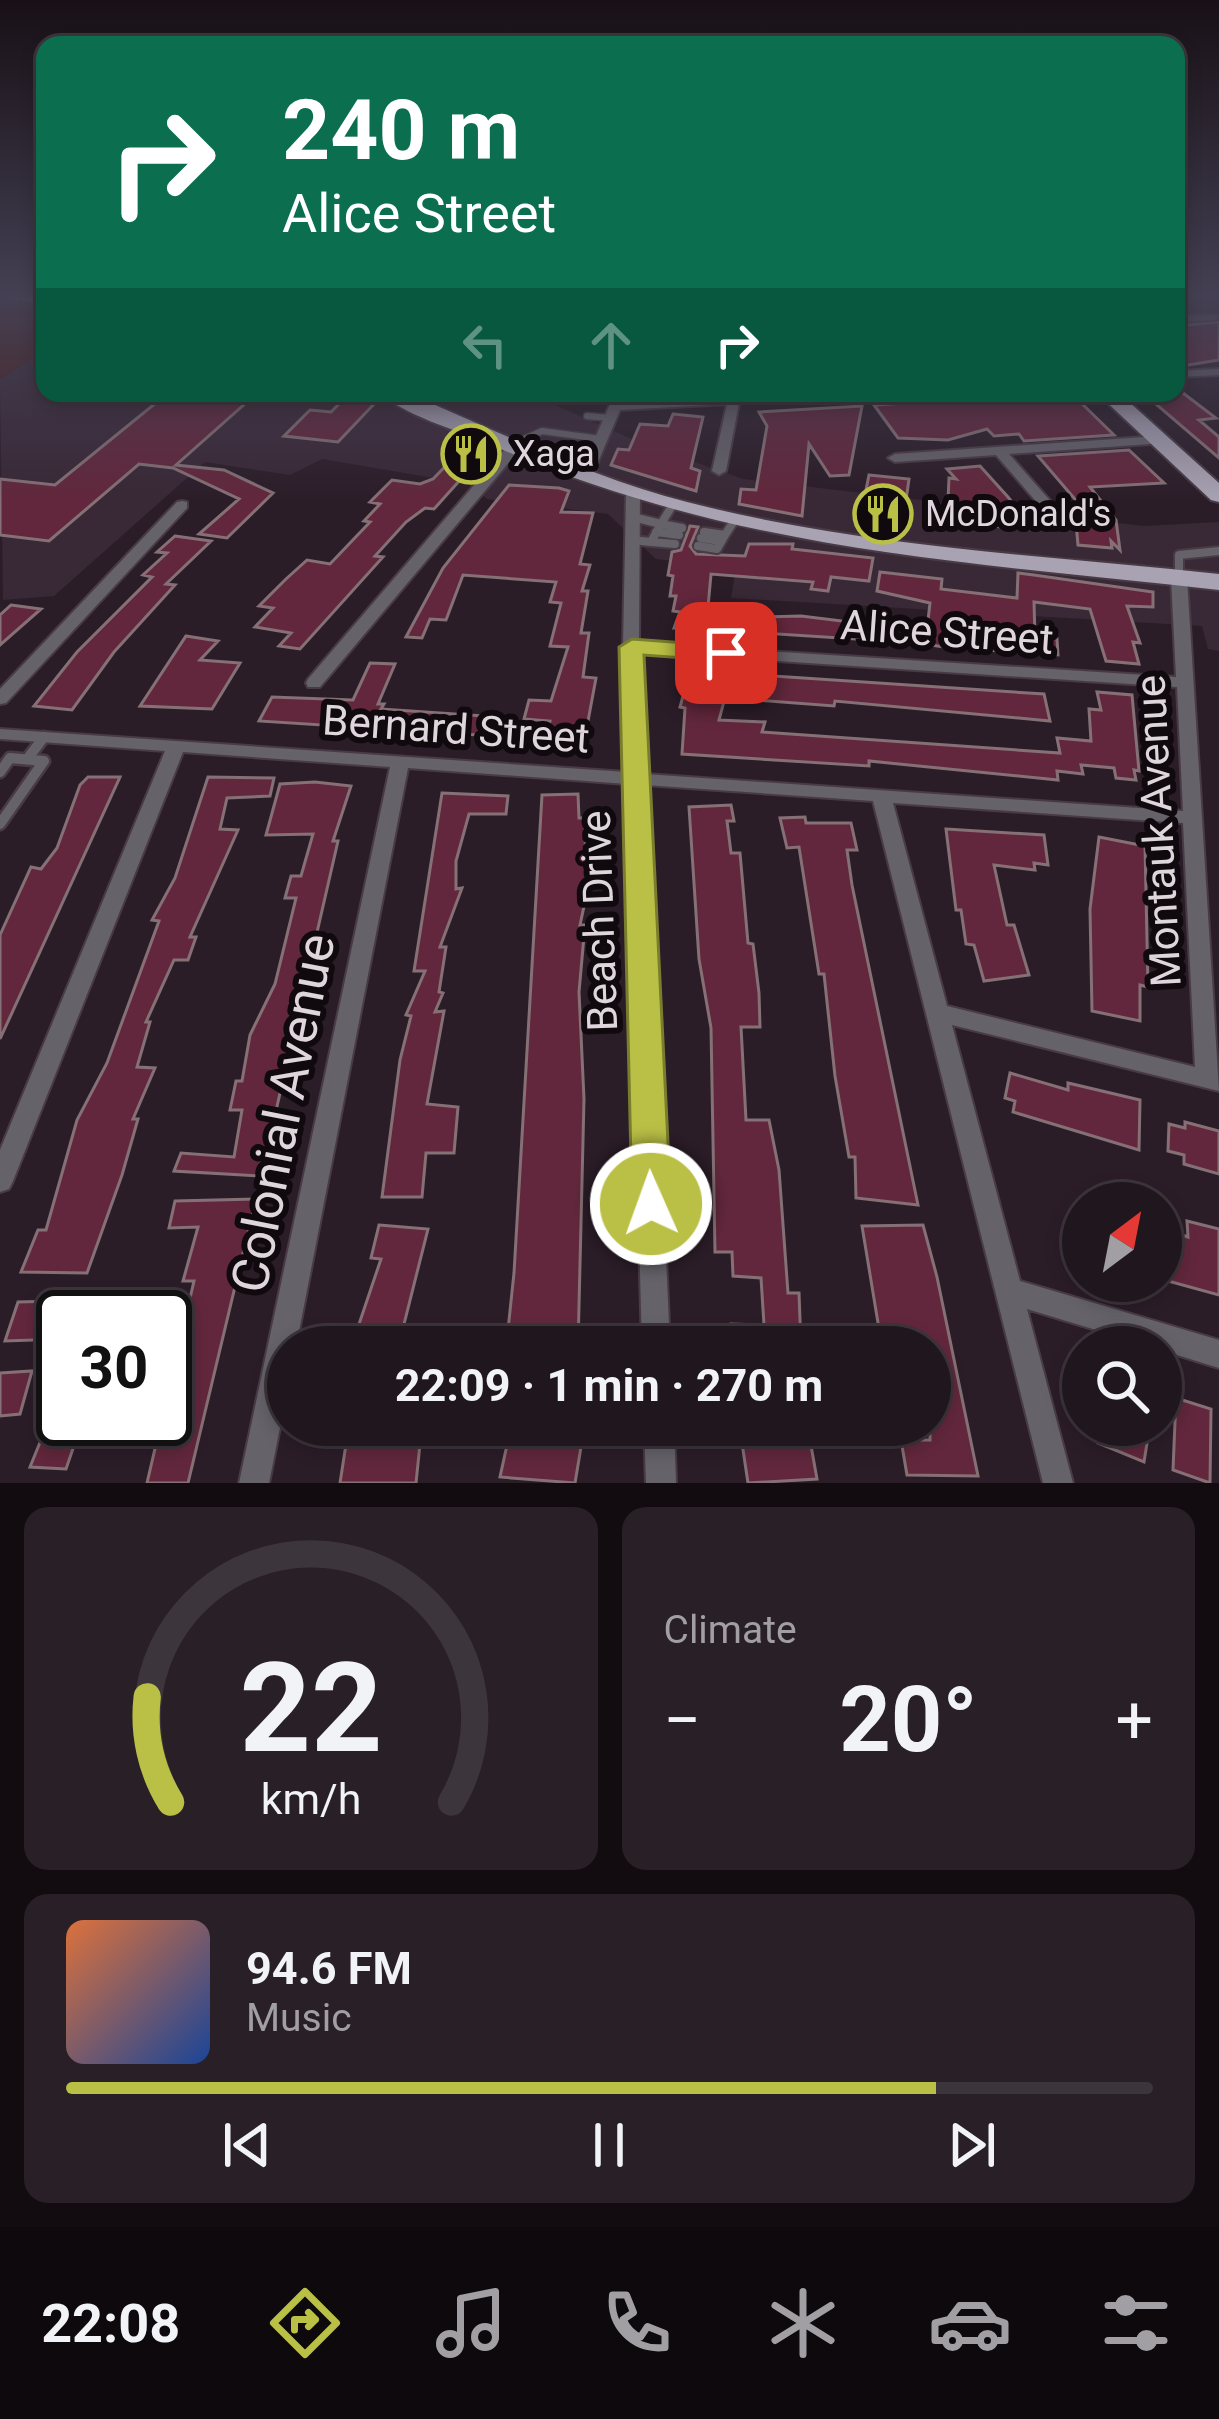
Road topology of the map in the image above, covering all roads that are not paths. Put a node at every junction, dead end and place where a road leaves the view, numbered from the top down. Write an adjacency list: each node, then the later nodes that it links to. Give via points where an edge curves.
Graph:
1 (1219, 372): 2 (street)
2 (1185, 374)
3 (412, 402): 11 (main road)
4 (694, 402): 7 (street)
5 (734, 402): 14 (street)
6 (1117, 402): 10 (main road)
7 (615, 406): 8 (lane); 9 (street)
8 (587, 416)
9 (601, 439): 11 (lane, via 542,431); 15 (street)
10 (1159, 440): 12 (street); 16 (main road)
11 (515, 444): 15 (main road); 25 (street)
12 (999, 451): 13 (street); 18 (street)
13 (895, 458)
14 (719, 471)
15 (586, 474): 19 (main road)
16 (1219, 495)
17 (182, 505): 27 (street)
18 (1057, 517)
19 (657, 526): 20 (main road); 24 (street, Beach Drive)
20 (727, 532): 20 (lane, via 717,549 701,539); 22 (main road)
21 (1219, 551): 22 (lane, via 1179,555)
22 (1179, 578): 23 (main road); 26 (street, Montauk Avenue)
23 (1219, 583)
24 (632, 647): 26 (street, Alice Street); 34 (street, Beach Drive)
25 (314, 683)
26 (1186, 683): 36 (street, Montauk Avenue)
27 (0, 699)
28 (0, 734): 29 (street, Bernard Street)
29 (44, 737): 30 (street, Bernard Street); 31 (lane)
30 (177, 745): 32 (street, Bernard Street); 40 (street)
31 (28, 758): 33 (lane, via 10,758); 37 (lane, via 44,761)
32 (400, 761): 34 (street, Bernard Street); 45 (street, Colonial Avenue)
33 (0, 772)
34 (636, 777): 35 (street, Bernard Street); 42 (street, Beach Drive)
35 (881, 794): 36 (street, Bernard Street); 38 (street)
36 (1193, 818): 39 (street, Montauk Avenue)
37 (0, 824)
38 (936, 1012): 39 (street); 41 (street)
39 (1214, 1082)
40 (0, 1181)
41 (1007, 1290): 43 (street); 47 (street)
42 (655, 1326)
43 (1219, 1354)
44 (660, 1446): 46 (street)
45 (254, 1483)
46 (661, 1483)
47 (1058, 1483)

